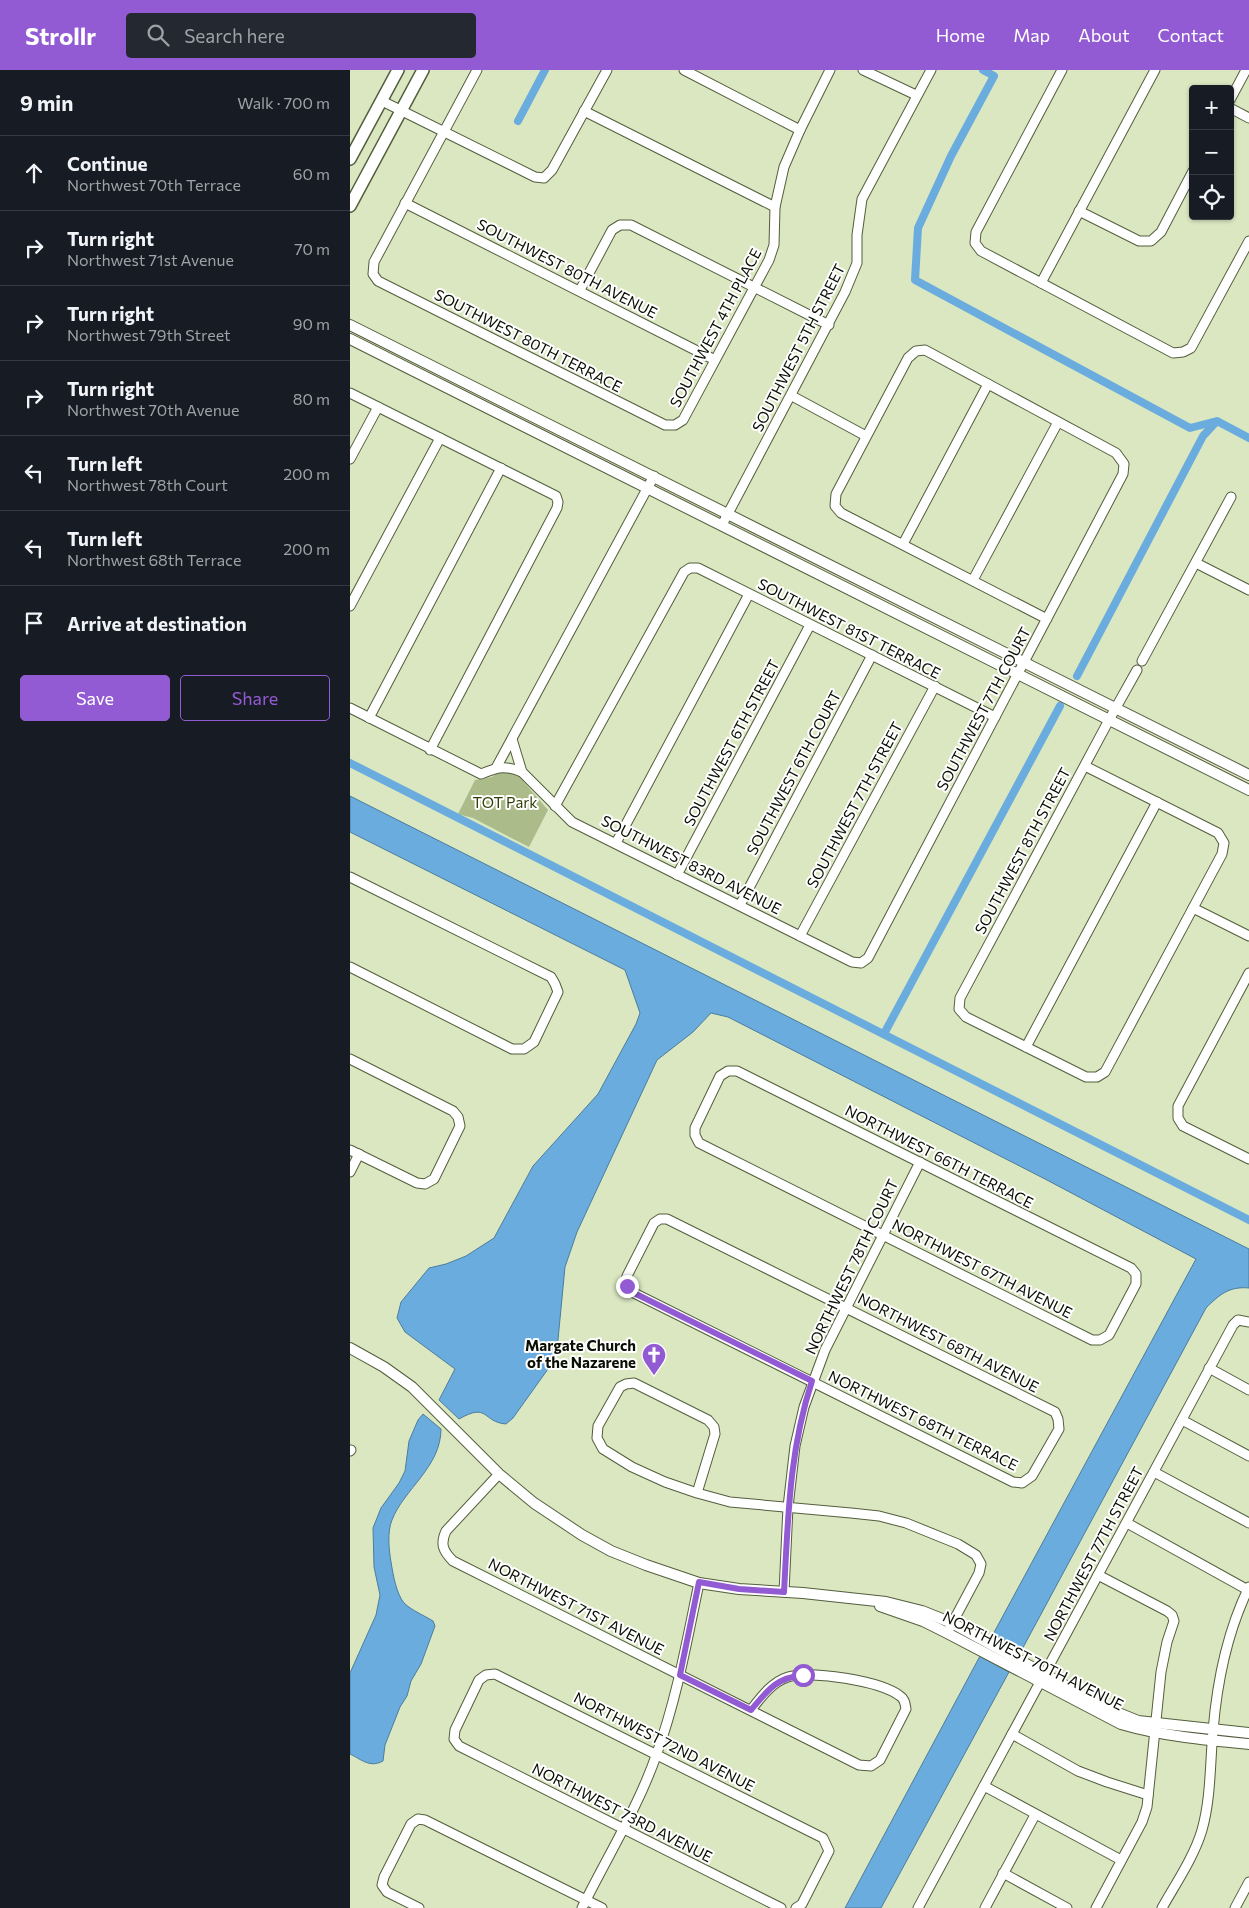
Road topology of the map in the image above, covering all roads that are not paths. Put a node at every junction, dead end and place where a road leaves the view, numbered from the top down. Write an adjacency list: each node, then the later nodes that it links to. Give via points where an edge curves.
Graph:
1 (398, 70): 14 (main road)
2 (424, 70): 16 (main road)
3 (477, 70): 20 (street)
4 (607, 70): 17 (street)
5 (684, 70): 19 (street)
6 (830, 70): 19 (street, SOUTHWEST 4TH PLACE)
7 (863, 70): 13 (street)
8 (931, 70): 13 (street, SOUTHWEST 5TH STREET)
9 (1062, 70): 28 (street, via 976,232 975,243 981,251)
10 (1155, 70): 26 (street)
11 (1246, 70): 12 (street)
12 (1234, 92)
13 (916, 95): 32 (street, SOUTHWEST 5TH STREET, via 862,199 857,263)
14 (382, 101): 16 (street); 21 (main road)
15 (1234, 110): 18 (street)
16 (402, 111): 20 (street); 24 (main road)
17 (584, 111): 20 (street, via 552,170 544,178 535,177); 25 (street)
18 (1249, 118)
19 (800, 130): 25 (street, SOUTHWEST 4TH PLACE, via 784,167)
20 (444, 131): 23 (street)
21 (350, 160)
22 (1191, 175): 26 (street, via 1161,232 1152,241 1139,241)
23 (405, 203): 30 (street, SOUTHWEST 80TH AVENUE); 40 (street, SOUTHWEST 80TH TERRACE, via 374,262 373,274 378,281 665,426)
24 (350, 206)
25 (775, 207): 29 (street, SOUTHWEST 4TH PLACE, via 774,245)
26 (1079, 211): 28 (street)
27 (1249, 241): 28 (street, via 1191,348 1183,352 1173,353)
28 (1040, 283)
29 (754, 288): 30 (street, via 631,225 620,225 612,230); 32 (street); 34 (street, SOUTHWEST 4TH PLACE)
30 (580, 290): 34 (street, SOUTHWEST 80TH AVENUE)
31 (350, 325): 45 (street)
32 (828, 325): 37 (street, SOUTHWEST 5TH STREET)
33 (350, 339): 46 (street)
34 (715, 360): 40 (street, SOUTHWEST 4TH PLACE, via 683,420)
35 (988, 384): 39 (street); 41 (street, via 926,350 916,351 908,358); 50 (street)
36 (350, 393): 38 (street)
37 (792, 396): 41 (street); 48 (street, SOUTHWEST 5TH STREET)
38 (378, 406): 42 (street); 43 (street)
39 (1058, 422): 52 (street); 56 (street, SOUTHWEST 7TH COURT, via 1116,454 1124,464 1123,474)
40 (675, 425)
41 (866, 436): 50 (street, via 836,494 835,506 841,513)
42 (440, 438): 44 (street); 55 (street)
43 (350, 459)
44 (501, 468): 67 (street); 70 (street, via 556,496 557,508)
45 (654, 476): 46 (street); 48 (street)
46 (647, 488): 49 (street); 69 (street)
47 (1231, 497): 51 (street)
48 (728, 514): 49 (street, SOUTHWEST 5TH STREET); 60 (street)
49 (722, 525): 62 (street)
50 (903, 544): 52 (street)
51 (1196, 563): 53 (street); 59 (street)
52 (973, 580): 56 (street)
53 (1249, 590)
54 (749, 594): 57 (street, SOUTHWEST 81ST TERRACE); 77 (street, SOUTHWEST 81ST TERRACE, via 698,568 684,572); 78 (street)
55 (350, 606)
56 (1047, 619): 60 (street, SOUTHWEST 7TH COURT)
57 (810, 625): 58 (street, SOUTHWEST 81ST TERRACE); 79 (street, SOUTHWEST 6TH STREET)
58 (872, 655): 63 (street, SOUTHWEST 81ST TERRACE); 81 (street, SOUTHWEST 6TH COURT)
59 (1142, 661)
60 (1024, 662): 62 (street, SOUTHWEST 7TH COURT); 65 (street)
61 (1137, 670): 65 (street, SOUTHWEST 8TH STREET)
62 (1018, 674): 66 (street, SOUTHWEST 7TH COURT); 68 (street)
63 (935, 686): 66 (street, SOUTHWEST 81ST TERRACE); 83 (street, SOUTHWEST 7TH STREET)
64 (350, 708): 67 (street)
65 (1116, 708): 68 (street, SOUTHWEST 8TH STREET); 74 (street)
66 (995, 717): 85 (street, SOUTHWEST 7TH COURT, via 868,958)
67 (369, 718): 70 (street)
68 (1109, 720): 71 (street, SOUTHWEST 8TH STREET); 75 (street)
69 (512, 739): 72 (street); 73 (street, SOUTHWEST 83RD AVENUE)
70 (430, 750): 72 (street, via 481,774)
71 (1085, 766): 76 (street); 88 (street, SOUTHWEST 8TH STREET, via 960,998 959,1009 966,1017)
72 (496, 768): 73 (street, via 510,767)
73 (522, 772): 77 (street, SOUTHWEST 83RD AVENUE)
74 (1249, 774)
75 (1249, 790)
76 (1157, 802): 82 (street, via 1218,833 1224,843 1222,854); 88 (street)
77 (555, 806): 78 (street, SOUTHWEST 83RD AVENUE, via 572,822)
78 (616, 843): 79 (street, SOUTHWEST 83RD AVENUE)
79 (677, 874): 81 (street, SOUTHWEST 83RD AVENUE)
80 (350, 877): 86 (street, via 551,977 558,992 534,1042 524,1050 512,1049)
81 (740, 905): 83 (street, SOUTHWEST 83RD AVENUE)
82 (1193, 908): 84 (street); 88 (street, via 1105,1072 1097,1077 1086,1077)
83 (800, 936): 85 (street, SOUTHWEST 83RD AVENUE, via 852,962)
84 (1249, 936)
85 (861, 963)
86 (350, 967)
87 (1249, 973): 93 (street, via 1178,1106 1178,1118 1183,1126)
88 (1026, 1047)
89 (350, 1059): 92 (street, via 453,1111 460,1126 434,1179 425,1184)
90 (695, 1135): 94 (street, NORTHWEST 66TH TERRACE, via 695,1128 720,1076 728,1071 737,1071); 96 (street, NORTHWEST 67TH AVENUE, via 700,1143)
91 (350, 1150): 92 (street)
92 (359, 1154): 95 (street)
93 (1248, 1155)
94 (920, 1162): 96 (street, NORTHWEST 78TH COURT); 100 (street, NORTHWEST 66TH TERRACE, via 1131,1268 1136,1274 1136,1284 1109,1335)
95 (350, 1172)
96 (882, 1234): 98 (street, NORTHWEST 78TH COURT); 100 (street, NORTHWEST 67TH AVENUE, via 1092,1340)
97 (627, 1286): 98 (street, NORTHWEST 68TH AVENUE, via 627,1276 654,1223 667,1219); 103 (street, NORTHWEST 68TH TERRACE, via 632,1292)
98 (846, 1307): 103 (street, NORTHWEST 78TH COURT); 109 (street, NORTHWEST 68TH AVENUE, via 1055,1412 1059,1429 1032,1476)
99 (1249, 1322): 102 (street, NORTHWEST 77TH STREET, via 1238,1320 1233,1325)
100 (1100, 1340)
101 (350, 1348): 108 (street, NORTHWEST 70TH AVENUE, via 412,1387)
102 (1210, 1368): 104 (street); 105 (street, NORTHWEST 77TH STREET)
103 (812, 1381): 109 (street, NORTHWEST 68TH TERRACE, via 1013,1482); 111 (street, NORTHWEST 78TH COURT, via 795,1446)
104 (1249, 1390)
105 (1182, 1420): 106 (street); 107 (street, NORTHWEST 77TH STREET)
106 (1249, 1456)
107 (1154, 1472): 112 (street); 113 (street, NORTHWEST 77TH STREET)
108 (499, 1474): 115 (street, NORTHWEST 70TH AVENUE, via 556,1519 611,1551); 119 (street, NORTHWEST 71ST AVENUE, via 446,1531 442,1547 453,1561)
109 (1022, 1483)
110 (697, 1493): 110 (street, via 716,1434 714,1427 708,1420 634,1383 620,1387 598,1426 597,1438 603,1449 632,1467); 111 (street, via 730,1502)
111 (788, 1507): 117 (street, NORTHWEST 78TH COURT); 118 (street, via 880,1516 958,1544 976,1556 981,1564 979,1573)
112 (1249, 1523)
113 (1127, 1524): 114 (street, NORTHWEST 77TH STREET); 116 (street)
114 (1098, 1575): 120 (street, NORTHWEST 77TH STREET); 122 (street, via 1172,1615 1174,1621 1161,1672)
115 (699, 1582): 117 (street, NORTHWEST 70TH AVENUE); 119 (street)
116 (1248, 1588): 123 (street, via 1224,1656)
117 (784, 1592): 118 (street, NORTHWEST 70TH AVENUE, via 886,1602 922,1611)
118 (950, 1628): 120 (street, NORTHWEST 70TH AVENUE)
119 (680, 1675): 121 (street, NORTHWEST 71ST AVENUE); 129 (street)
120 (1043, 1678): 122 (street, NORTHWEST 70TH AVENUE); 125 (street, NORTHWEST 77TH STREET)
121 (751, 1710): 121 (street, NORTHWEST 71ST AVENUE, via 778,1682 803,1675 862,1681 887,1689 901,1696 906,1709 880,1760 871,1766 859,1765)
122 (1155, 1728): 123 (street, NORTHWEST 70TH AVENUE); 127 (street, NORTHWEST 70TH AVENUE); 131 (street)
123 (1213, 1729): 124 (street, NORTHWEST 70TH AVENUE); 127 (street)
124 (1249, 1733)
125 (1012, 1734): 130 (street, NORTHWEST 77TH STREET); 131 (street, via 1078,1771)
126 (454, 1739): 129 (street, NORTHWEST 72ND AVENUE, via 455,1730 479,1680 495,1674); 133 (street, NORTHWEST 73RD AVENUE, via 459,1746)
127 (1212, 1740): 128 (street, NORTHWEST 70TH AVENUE); 146 (street, via 1202,1830)
128 (1249, 1744)
129 (657, 1754): 133 (street); 141 (street, NORTHWEST 72ND AVENUE, via 823,1838 829,1851 802,1904)
130 (984, 1786): 132 (street); 142 (street, NORTHWEST 77TH STREET)
131 (1148, 1795): 134 (street, via 1142,1822)
132 (1035, 1814): 134 (street); 135 (street)
133 (623, 1828): 137 (street); 140 (street, NORTHWEST 73RD AVENUE)
134 (1121, 1860): 145 (street)
135 (1003, 1873): 143 (street); 144 (street)
136 (1249, 1882): 147 (street)
137 (584, 1904): 138 (street, via 418,1819 411,1824 382,1885 387,1892); 139 (street)
138 (419, 1908)
139 (602, 1908)
140 (781, 1908)
141 (796, 1908)
142 (918, 1908)
143 (985, 1908)
144 (1067, 1908)
145 (1096, 1908)
146 (1162, 1908)
147 (1234, 1908)

